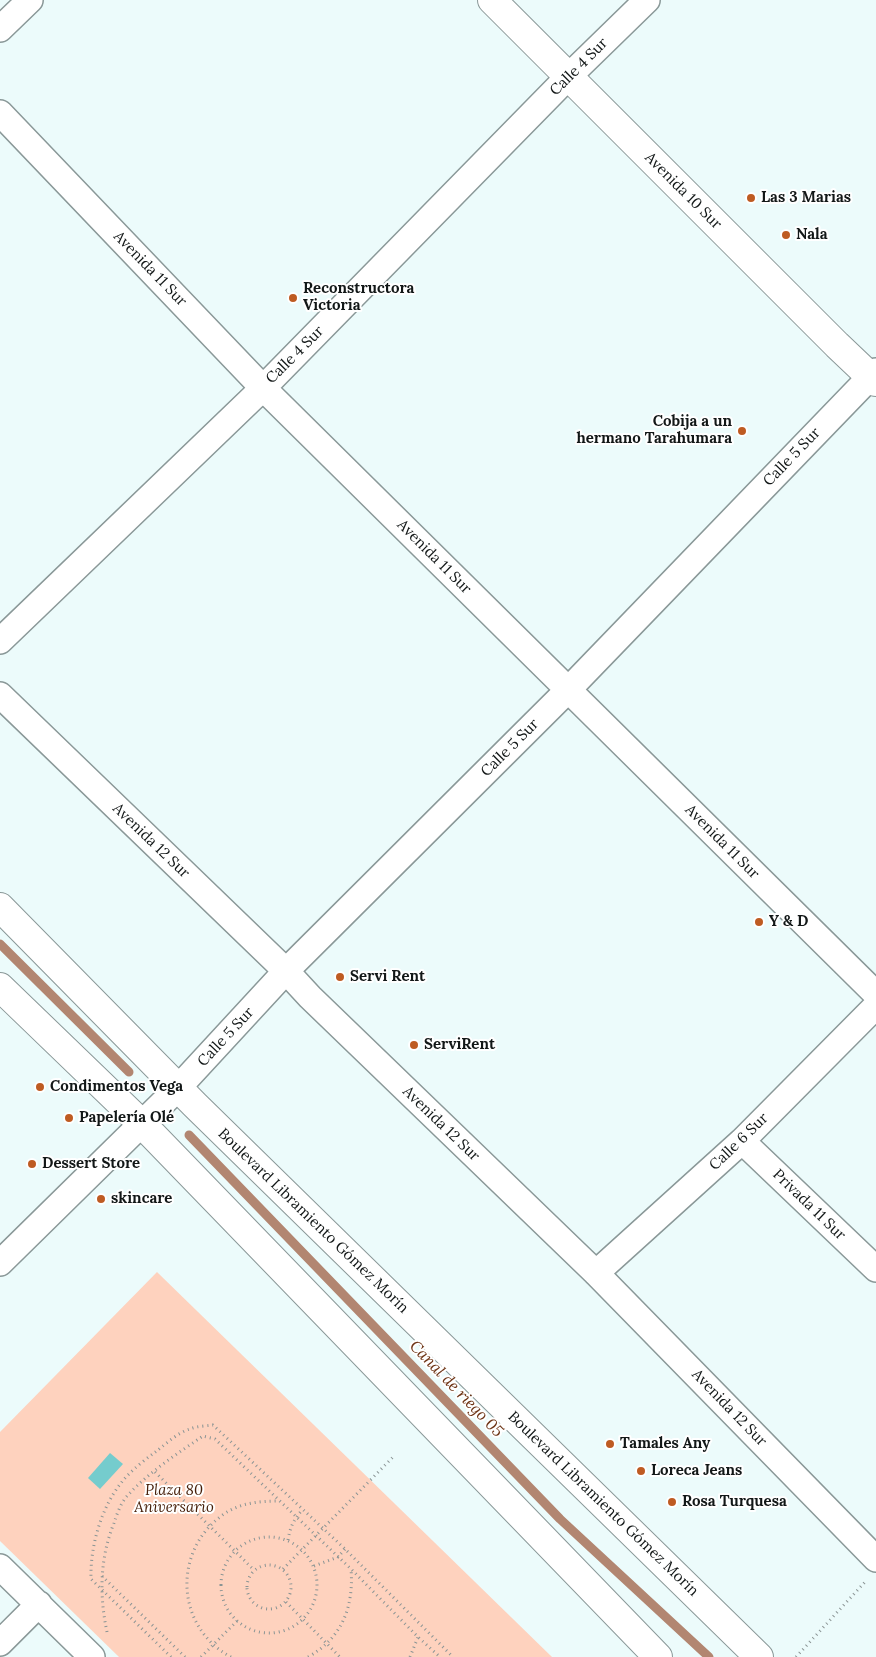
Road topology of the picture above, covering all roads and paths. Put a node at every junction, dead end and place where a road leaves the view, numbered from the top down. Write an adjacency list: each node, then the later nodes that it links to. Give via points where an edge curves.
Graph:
1 (30, 0): 4 (street)
2 (492, 0): 5 (main road, Avenida 10 Sur)
3 (647, 0): 5 (street, Calle 4 Sur)
4 (0, 30)
5 (568, 76): 7 (main road, Avenida 10 Sur, via 837,345); 8 (street, Calle 4 Sur)
6 (0, 113): 8 (street, Avenida 11 Sur)
7 (874, 376): 10 (street, Calle 5 Sur)
8 (263, 388): 9 (street, Calle 4 Sur); 10 (street, Avenida 11 Sur)
9 (0, 641)
10 (568, 690): 13 (street, Calle 5 Sur); 15 (street, Avenida 11 Sur)
11 (0, 695): 13 (street, Avenida 12 Sur)
12 (0, 907): 17 (main road, Boulevard Libramiento Gómez Morín)
13 (286, 971): 17 (street, Calle 5 Sur); 22 (street, Avenida 12 Sur)
14 (0, 987): 18 (main road)
15 (876, 994)
16 (876, 1006): 19 (street, Calle 6 Sur)
17 (178, 1088): 18 (street, Calle 5 Sur); 64 (main road, Boulevard Libramiento Gómez Morín)
18 (141, 1123): 20 (street, Calle 5 Sur); 63 (main road)
19 (742, 1141): 21 (street, Privada 11 Sur); 22 (street, Calle 6 Sur)
20 (0, 1263)
21 (876, 1269)
22 (596, 1273): 38 (street, Avenida 12 Sur)
23 (394, 1456): 29 (path)
24 (155, 1472): 25 (path, via 203,1436 215,1439); 28 (path); 42 (path, via 126,1497 109,1535)
25 (279, 1501): 27 (path); 28 (path, via 241,1506)
26 (303, 1510): 27 (path); 29 (path); 43 (path, via 213,1425 189,1429 141,1463 121,1483 108,1505 90,1562 91,1579)
27 (296, 1517): 30 (path); 31 (path)
28 (210, 1526): 34 (path); 52 (path, via 196,1544 188,1564 186,1586 190,1608 199,1628)
29 (323, 1528): 30 (path); 33 (path)
30 (316, 1535): 32 (path); 35 (path)
31 (288, 1540): 32 (path); 34 (path, via 260,1537)
32 (303, 1549): 36 (path); 39 (path)
33 (346, 1549): 35 (path); 62 (path)
34 (235, 1551): 41 (path); 47 (path, via 221,1578 227,1609)
35 (338, 1557): 36 (path); 40 (path)
36 (314, 1566): 46 (path, via 318,1580 317,1595)
37 (0, 1567): 45 (street)
38 (873, 1568): 65 (path)
39 (284, 1569): 41 (path, via 269,1564); 44 (path, via 292,1581)
40 (351, 1569): 49 (path); 51 (path, via 353,1585 346,1617)
41 (254, 1570): 44 (path, via 247,1582 253,1602 266,1609 280,1607)
42 (101, 1575): 43 (path); 55 (path)
43 (102, 1588): 48 (path); 54 (path)
44 (286, 1602): 46 (path)
45 (39, 1604): 50 (street); 53 (street)
46 (303, 1620): 47 (path, via 277,1633 249,1629); 51 (path)
47 (237, 1621): 52 (path)
48 (108, 1634)
49 (418, 1637): 60 (path); 61 (path)
50 (0, 1643)
51 (326, 1644): 58 (path); 59 (path)
52 (213, 1645): 56 (path); 57 (path)
53 (92, 1657)
54 (171, 1657)
55 (185, 1657)
56 (201, 1657)
57 (231, 1657)
58 (308, 1657)
59 (340, 1657)
60 (410, 1657)
61 (440, 1657)
62 (453, 1657)
63 (658, 1657)
64 (759, 1657)
65 (796, 1657)

